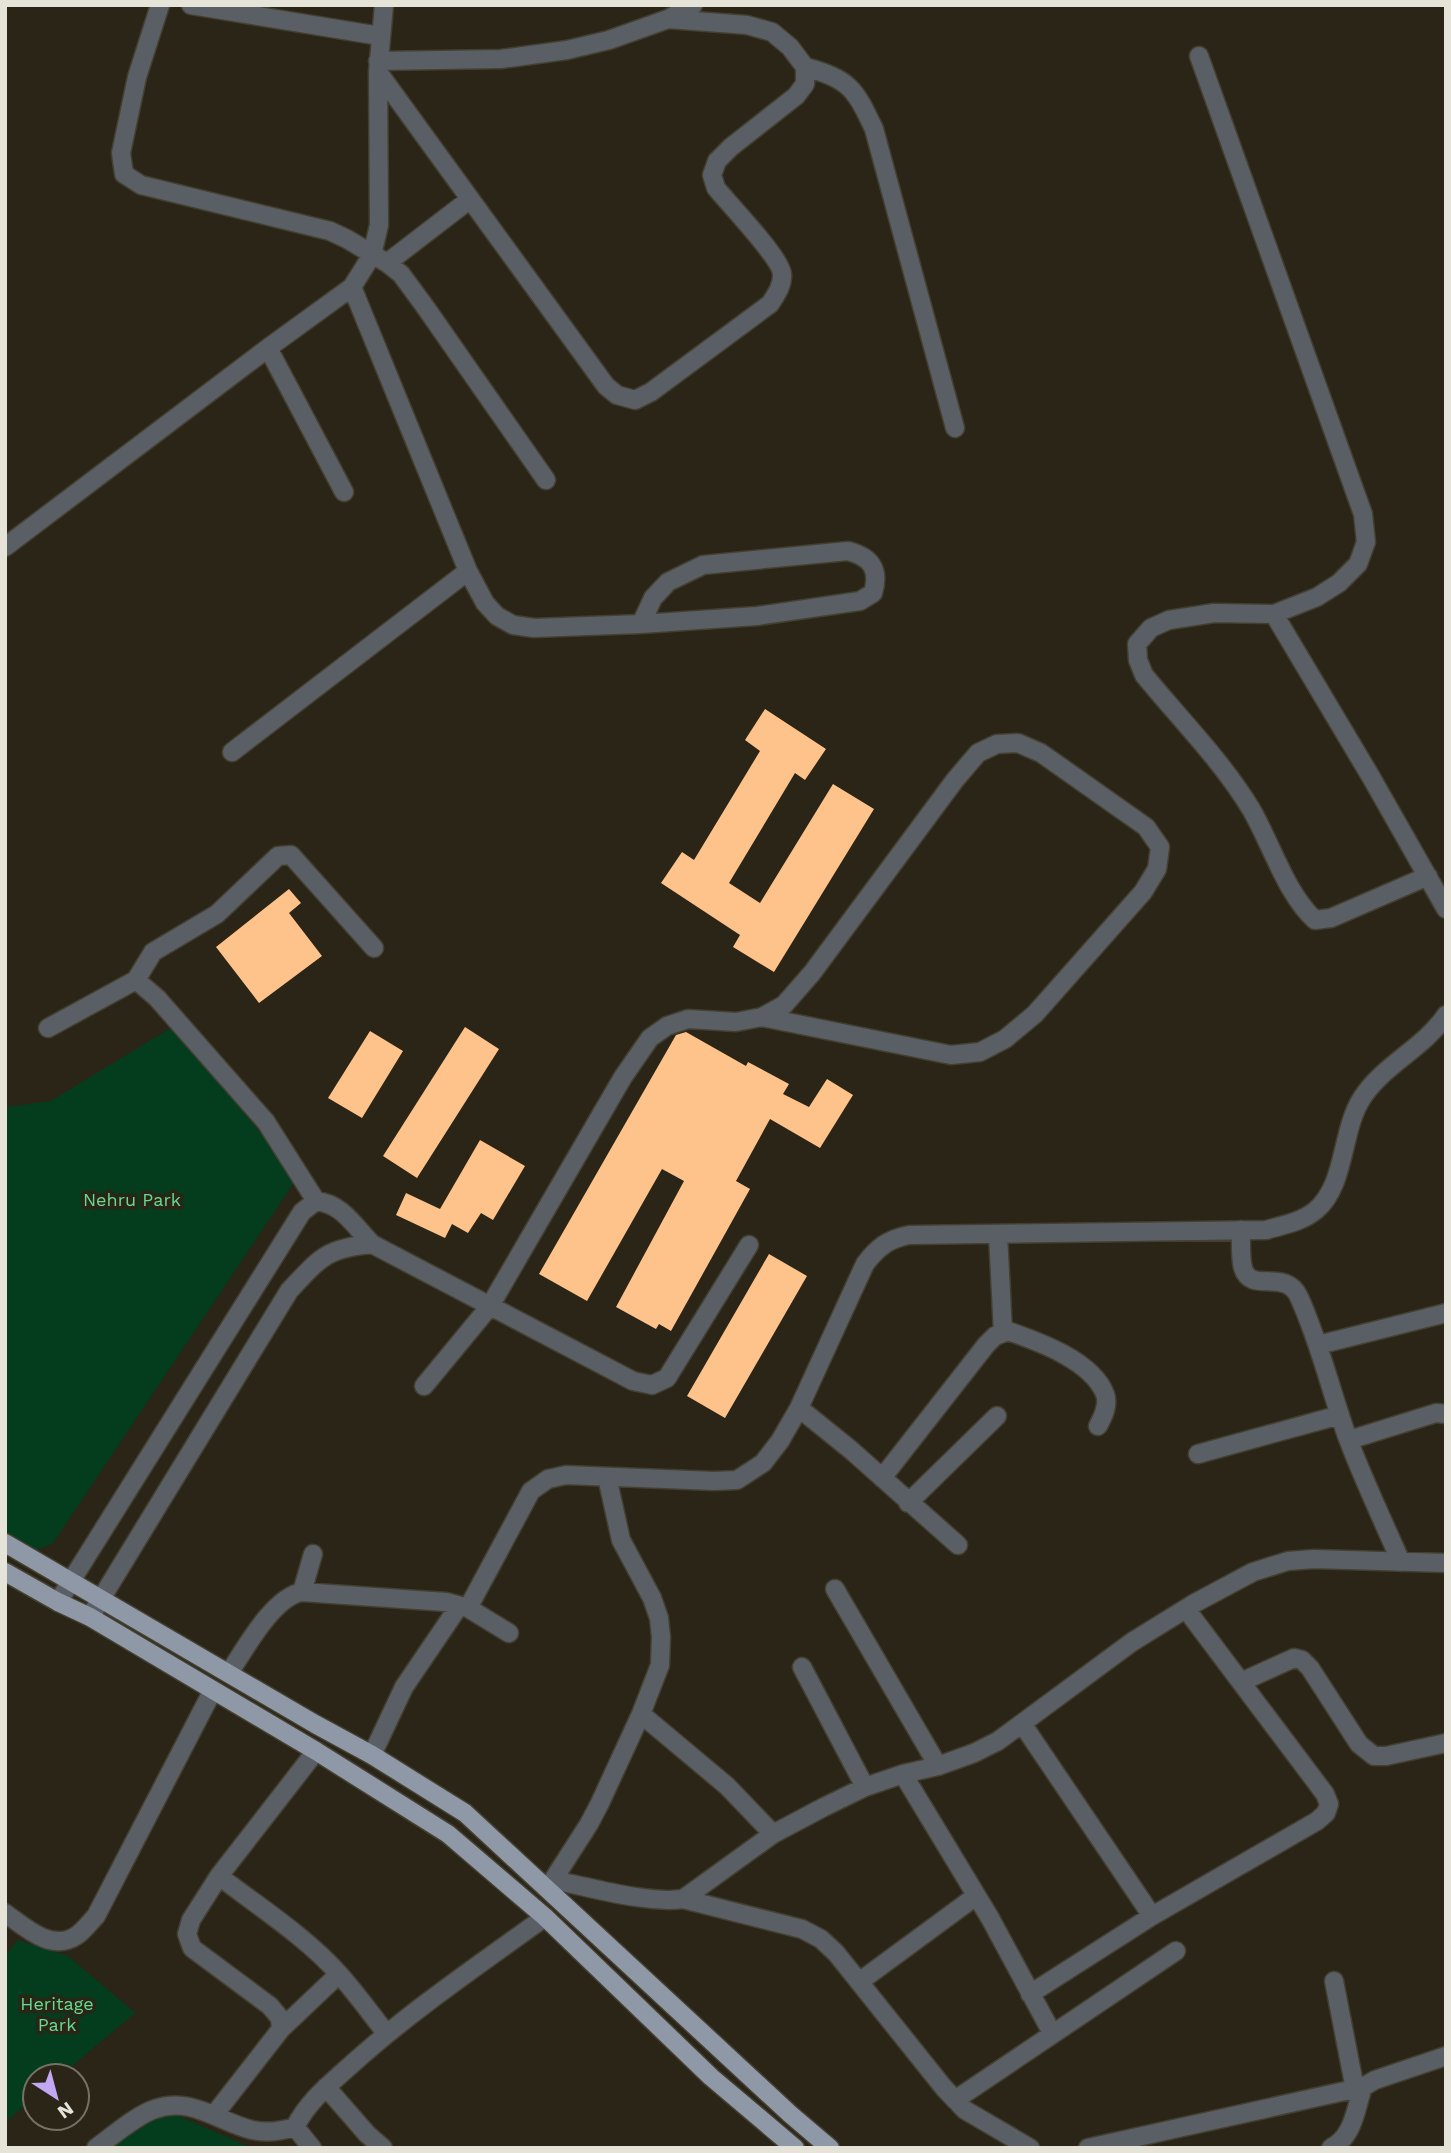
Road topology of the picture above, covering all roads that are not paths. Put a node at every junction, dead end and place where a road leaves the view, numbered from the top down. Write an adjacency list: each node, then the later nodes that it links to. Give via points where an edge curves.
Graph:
1 (160, 5): 11 (street, via 123,141 124,174 141,185 330,231)
2 (191, 5): 6 (street)
3 (384, 5): 6 (street)
4 (693, 5): 5 (street)
5 (668, 19): 8 (street, via 567,50); 9 (street, via 747,25 772,32)
6 (380, 36): 8 (street)
7 (1199, 56): 19 (street, via 1363,514 1366,542 1358,564 1317,597)
8 (378, 67): 10 (street); 11 (street)
9 (805, 67): 10 (street, via 805,84 796,96 717,161 712,175 716,188 775,258 783,273 779,290 770,303 635,400 606,386); 14 (street, via 844,82 859,97 874,130)
10 (469, 200): 11 (street)
11 (379, 259): 12 (street); 15 (street, via 401,274)
12 (352, 287): 13 (street); 18 (street)
13 (268, 348): 16 (street); 17 (street)
14 (955, 428)
15 (546, 480)
16 (344, 492)
17 (5, 547)
18 (468, 571): 20 (street, via 485,603 513,625); 21 (street)
19 (1274, 614): 22 (street); 22 (street, via 1214,613 1169,620 1151,628 1137,644 1144,675 1233,782 1294,895 1315,920)
20 (640, 624): 20 (street, via 757,616 860,601 873,593 877,580 871,563 848,551 703,565 668,582 653,598)
21 (232, 752)
22 (1437, 884): 23 (street)
23 (1446, 909)
24 (374, 948): 25 (street, via 291,855 278,856 217,914 153,952)
25 (136, 981): 28 (street); 29 (street, via 158,998 266,1122)
26 (1446, 1015): 30 (street, via 1362,1097 1336,1175 1317,1210 1299,1221 1266,1230)
27 (762, 1017): 27 (street, via 784,1005 812,973 955,780 978,753 997,744 1018,743 1041,753 1146,827 1160,847 1157,869 1143,892 1035,1014 1005,1039 980,1052 951,1055); 34 (street, via 736,1022 688,1019 650,1038)
28 (48, 1028)
29 (316, 1201): 32 (street, via 330,1203 345,1214); 55 (street, via 302,1212)
30 (1241, 1230): 31 (street); 37 (street, via 1243,1270 1260,1282 1291,1285)
31 (998, 1234): 36 (street); 39 (street, via 909,1235 892,1238 876,1250 864,1265)
32 (372, 1244): 34 (street); 58 (street, via 326,1254 289,1290)
33 (748, 1245): 34 (street, via 667,1378 652,1385 633,1381)
34 (490, 1306): 38 (street)
35 (1446, 1313): 37 (street)
36 (1003, 1333): 43 (street, via 1046,1346 1090,1375 1106,1396); 47 (street, via 986,1345)
37 (1318, 1345): 41 (street)
38 (424, 1386)
39 (799, 1408): 46 (street, via 763,1463 737,1480); 47 (street)
40 (1446, 1413): 44 (street)
41 (1340, 1415): 44 (street); 45 (street)
42 (997, 1416): 48 (street)
43 (1098, 1426)
44 (1349, 1440): 52 (street)
45 (1198, 1454)
46 (607, 1477): 60 (street, via 566,1475 548,1479 531,1491); 68 (street, via 621,1540 652,1598 662,1637 660,1665)
47 (882, 1478): 48 (street)
48 (908, 1503): 50 (street)
49 (5, 1543): 55 (main road)
50 (958, 1545)
51 (313, 1554): 57 (street)
52 (1401, 1562): 53 (street); 61 (street, via 1287,1561 1253,1572)
53 (1446, 1563)
54 (5, 1572): 59 (main road)
55 (70, 1580): 58 (main road); 59 (street)
56 (835, 1588): 73 (street)
57 (302, 1592): 60 (street); 65 (street, via 292,1593 279,1604)
58 (101, 1598): 62 (street); 65 (main road)
59 (58, 1602): 62 (main road)
60 (464, 1607): 63 (street); 72 (street, via 404,1687)
61 (1186, 1609): 66 (street); 69 (street, via 1132,1642)
62 (90, 1617): 67 (main road)
63 (509, 1633)
64 (802, 1667): 75 (street)
65 (229, 1673): 72 (main road)
66 (1241, 1682): 70 (street, via 1294,1658 1302,1660 1359,1744 1374,1756); 82 (street, via 1325,1794 1326,1814)
67 (214, 1690): 71 (main road); 81 (street, via 96,1916 77,1936 62,1942 37,1936)
68 (641, 1714): 76 (street, via 727,1786); 78 (street, via 589,1824)
69 (1023, 1724): 73 (street, via 999,1741); 82 (street)
70 (1446, 1743)
71 (316, 1751): 77 (street); 83 (main road, via 448,1834)
72 (372, 1755): 78 (main road, via 465,1813)
73 (938, 1766): 74 (street)
74 (903, 1774): 75 (street); 79 (street)
75 (865, 1787): 76 (street)
76 (773, 1834): 80 (street)
77 (219, 1876): 85 (street, via 302,1939); 89 (street, via 191,1920 187,1934 192,1948 270,2006 280,2018)
78 (550, 1884): 80 (street, via 651,1899); 102 (main road)
79 (976, 1896): 87 (street); 88 (street)
80 (682, 1899): 87 (street, via 802,1929 821,1939)
81 (5, 1913)
82 (1152, 1916): 88 (street)
83 (545, 1917): 90 (street); 101 (main road, via 711,2077)
84 (1176, 1951): 91 (street)
85 (339, 1974): 89 (street); 90 (street)
86 (1334, 1981): 94 (street)
87 (859, 1982): 95 (street)
88 (1031, 1994): 91 (street)
89 (281, 2029): 96 (street)
90 (386, 2033): 93 (street)
91 (1052, 2033): 95 (street)
92 (1446, 2056): 94 (street)
93 (326, 2087): 97 (street); 100 (street)
94 (1359, 2088): 104 (street); 105 (street, via 1349,2131)
95 (956, 2100): 103 (street)
96 (214, 2115): 97 (street, via 234,2125); 98 (street, via 173,2104 152,2109)
97 (287, 2135): 99 (street)
98 (96, 2148)
99 (312, 2148)
100 (383, 2148)
101 (794, 2148)
102 (830, 2148)
103 (1030, 2148)
104 (1088, 2148)
105 (1331, 2148)

